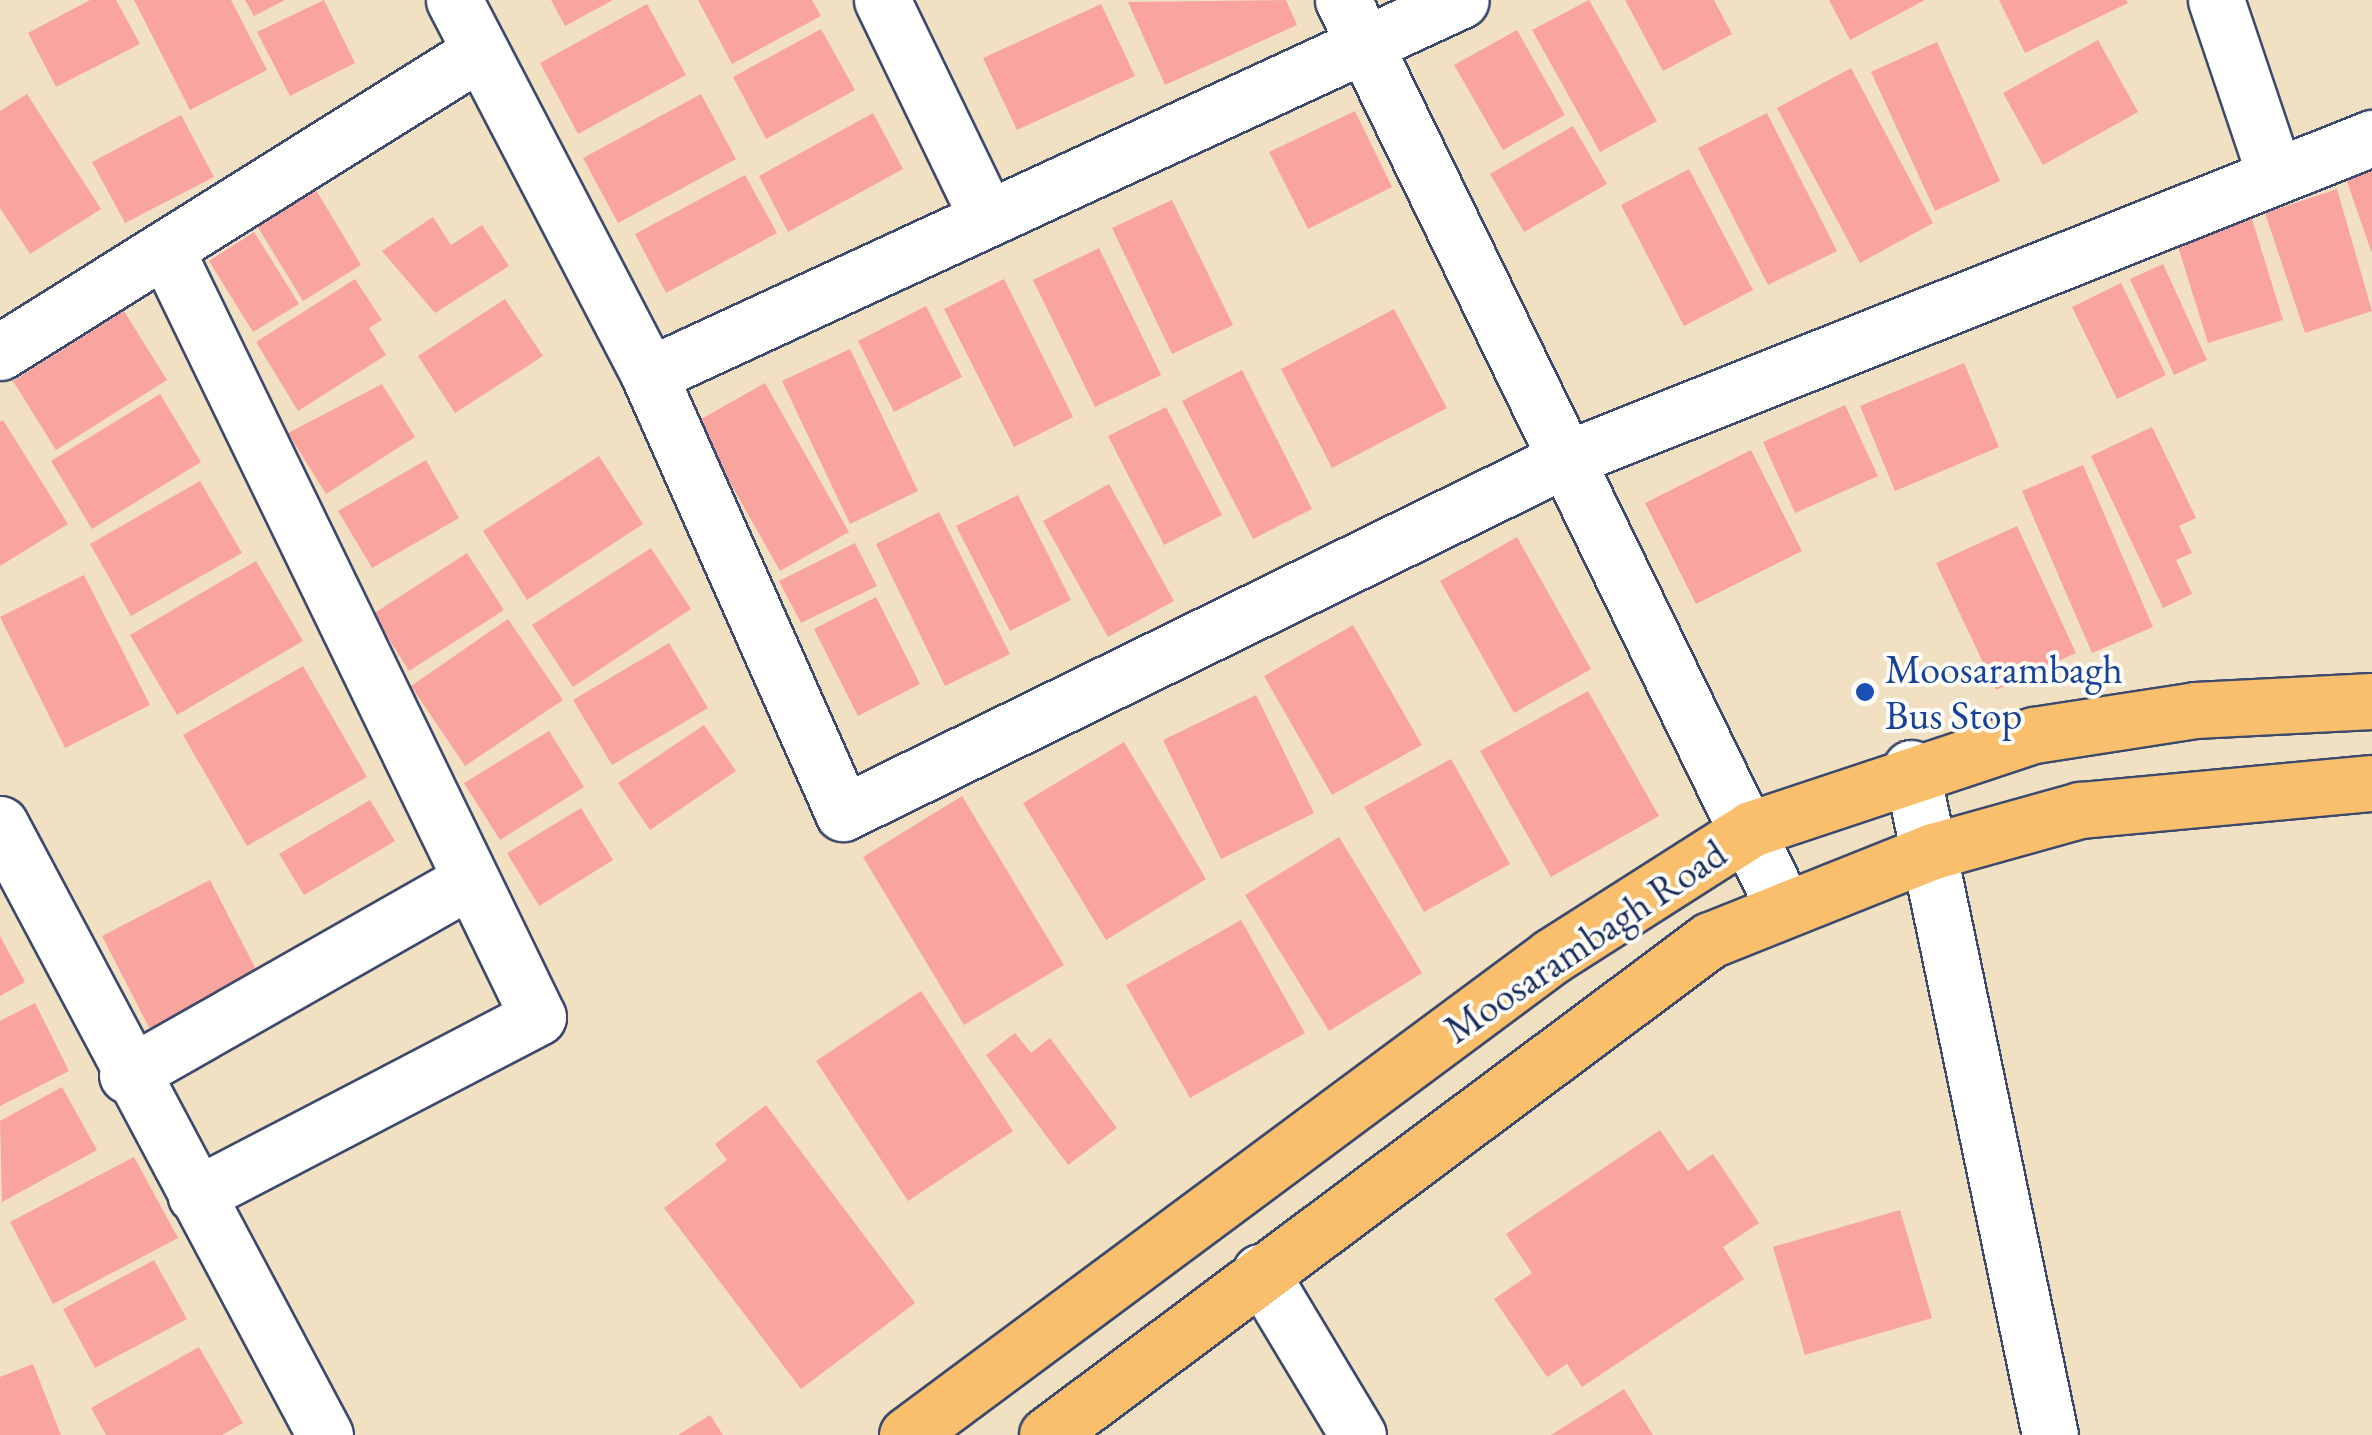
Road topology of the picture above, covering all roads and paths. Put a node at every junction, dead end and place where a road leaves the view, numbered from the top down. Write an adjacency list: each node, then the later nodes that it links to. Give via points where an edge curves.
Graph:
1 (454, 0): 6 (street)
2 (882, 0): 9 (street)
3 (1461, 0): 5 (street)
4 (2216, 0): 8 (street)
5 (1353, 23): 9 (street); 13 (street)
6 (478, 53): 10 (street); 12 (street)
7 (2372, 138): 8 (street)
8 (2274, 172): 13 (street)
9 (987, 217): 12 (street)
10 (166, 250): 11 (street); 20 (street)
11 (0, 352)
12 (649, 375): 13 (street, via 842,813)
13 (1566, 459): 18 (street)
14 (2372, 701): 15 (main road, Moosarambagh Road, via 2117,718)
15 (1911, 768): 18 (main road, Moosarambagh Road); 19 (street)
16 (2372, 782): 19 (main road, Moosarambagh Road, via 2080,810)
17 (0, 824): 22 (street)
18 (1750, 828): 21 (street); 27 (main road, Moosarambagh Road, via 1552,956)
19 (1934, 851): 21 (main road, Moosarambagh Road); 29 (street)
20 (468, 881): 22 (street); 23 (street, via 538,1016)
21 (1783, 906): 24 (main road, Moosarambagh Road, via 1710,940)
22 (128, 1075): 23 (street)
23 (196, 1194): 26 (street)
24 (1260, 1272): 25 (main road, Moosarambagh Road); 28 (street)
25 (1068, 1429)
26 (325, 1435)
27 (907, 1435)
28 (1358, 1435)
29 (2050, 1435)

